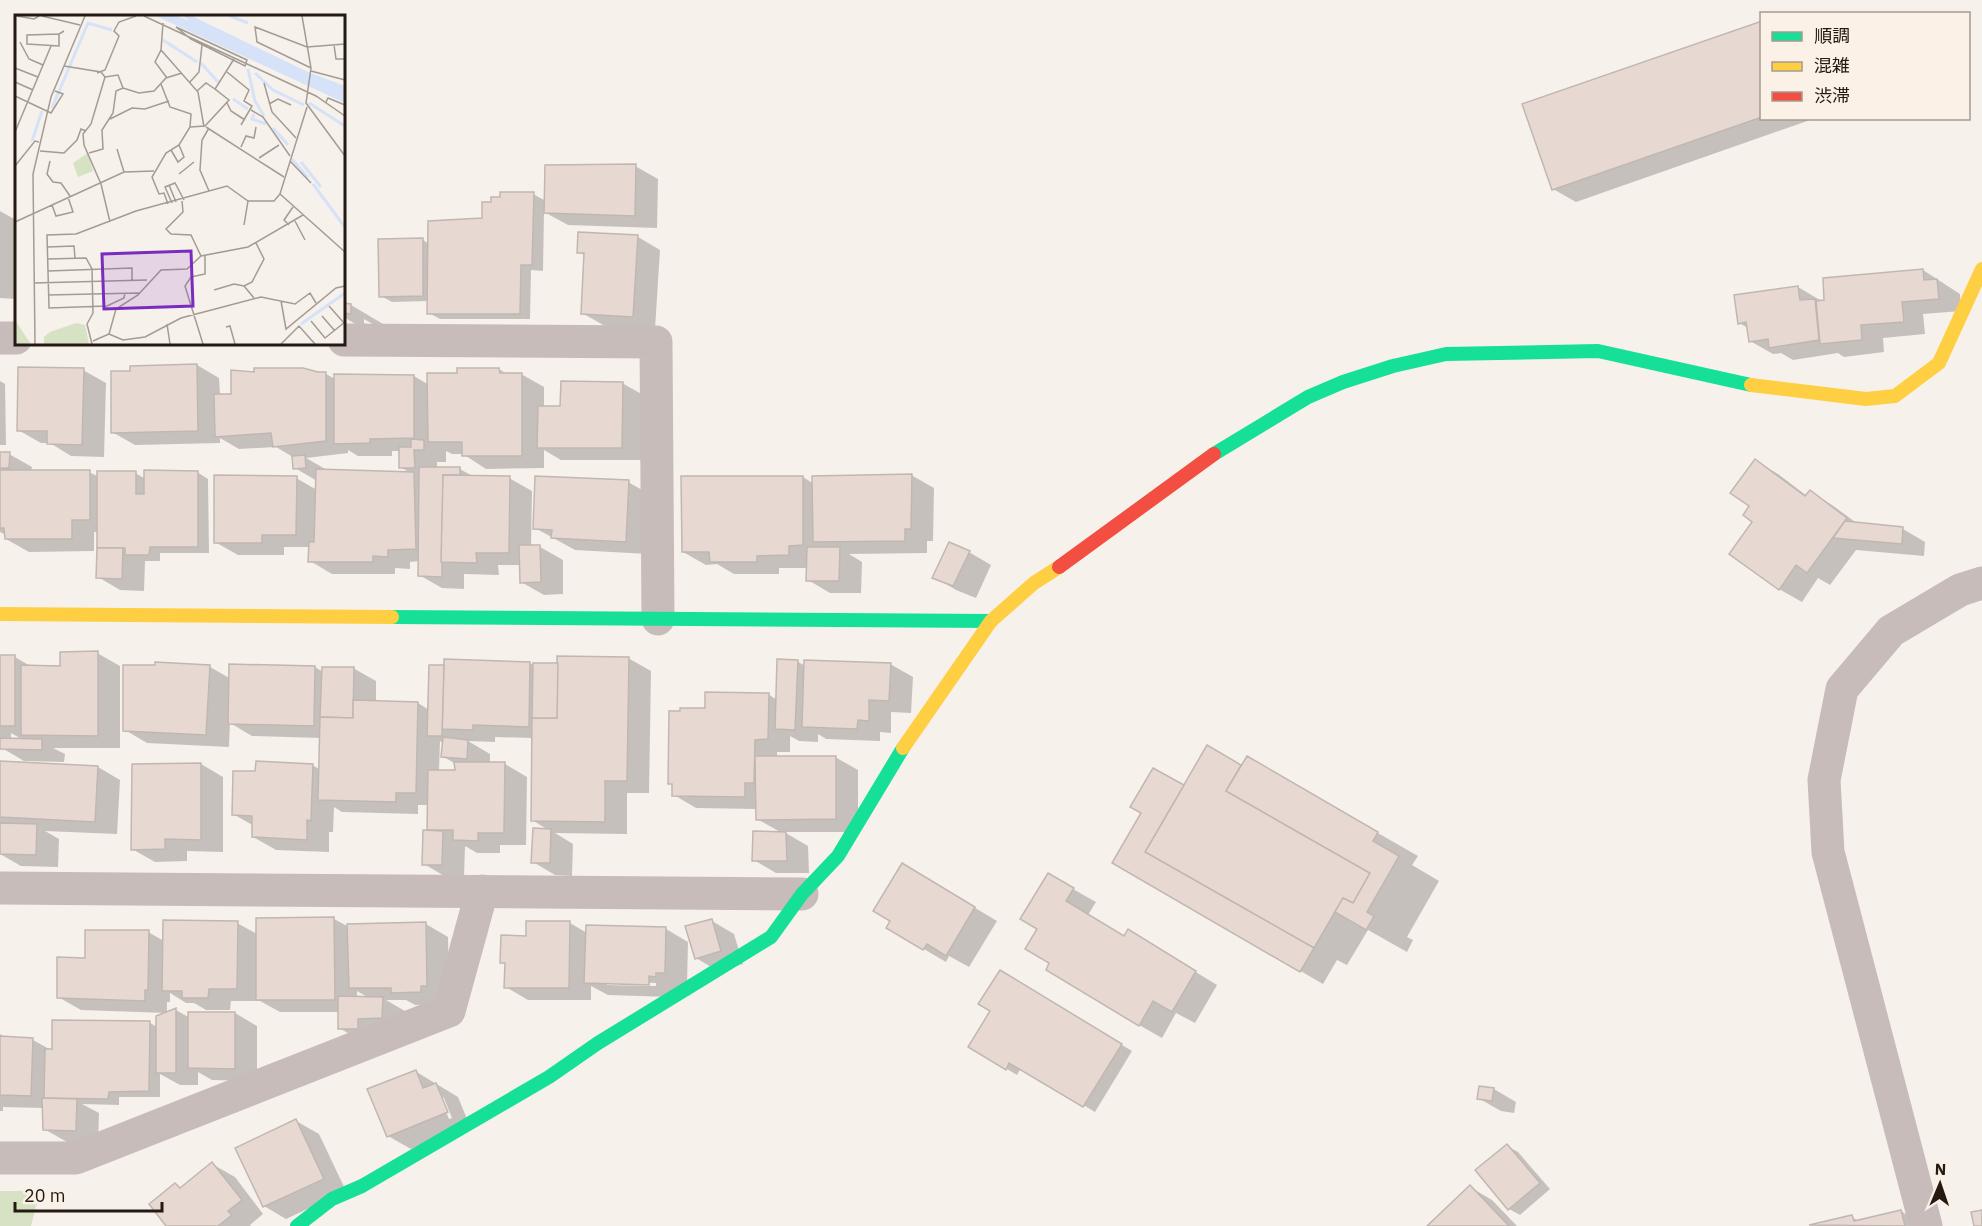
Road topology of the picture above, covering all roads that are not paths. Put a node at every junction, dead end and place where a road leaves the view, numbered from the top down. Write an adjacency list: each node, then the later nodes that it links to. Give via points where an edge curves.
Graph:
1 (1982, 269): 6 (street, via 1939,363 1888,398 1866,399 1744,384 1598,351 1446,354 1343,382 1308,397 1203,460 1035,583)
2 (345, 340): 5 (street, via 656,342)
3 (1982, 583): 12 (street, via 1960,590 1891,631 1842,689 1824,780 1828,852)
4 (0, 614): 5 (street)
5 (658, 620): 6 (street)
6 (991, 621): 9 (street, via 893,762 838,855)
7 (0, 888): 8 (street)
8 (482, 891): 9 (street); 10 (street, via 448,1011 76,1158)
9 (802, 894): 11 (street, via 771,937 549,1077 362,1186 332,1199)
10 (0, 1158)
11 (297, 1226)
12 (1926, 1226)

